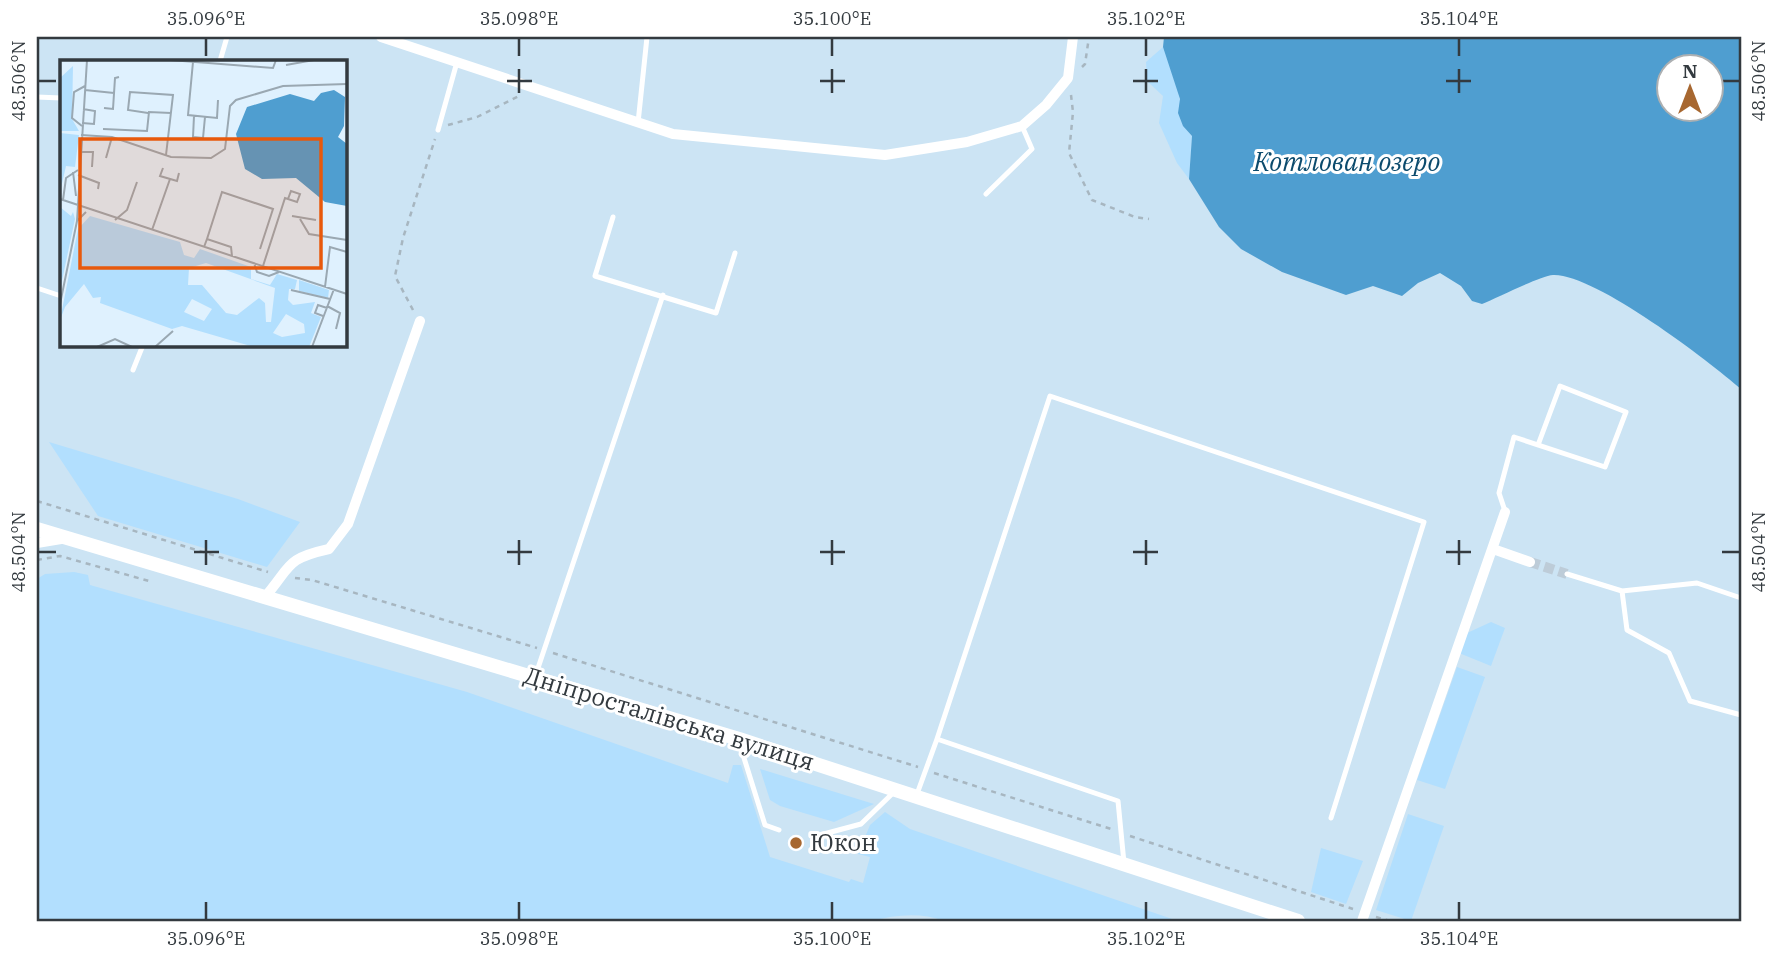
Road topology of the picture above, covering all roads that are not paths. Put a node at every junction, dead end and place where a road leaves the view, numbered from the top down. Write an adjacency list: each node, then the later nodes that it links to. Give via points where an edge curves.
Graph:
1 (227, 37): 5 (lane)
2 (381, 37): 6 (street)
3 (647, 37): 9 (lane)
4 (1073, 37): 10 (street, via 1068,78)
5 (220, 60)
6 (457, 62): 9 (street); 11 (lane)
7 (37, 97): 8 (lane)
8 (60, 98)
9 (638, 123): 10 (street, via 673,134 736,143 885,155 967,142)
10 (1023, 126): 12 (lane, via 1032,149)
11 (438, 130)
12 (986, 194)
13 (612, 217): 16 (lane, via 595,275)
14 (735, 253): 16 (lane, via 716,313)
15 (37, 288): 17 (lane)
16 (663, 295): 32 (lane)
17 (60, 296)
18 (421, 321): 30 (street, via 348,524 329,549 299,555)
19 (143, 346): 20 (lane)
20 (133, 370)
21 (1538, 445): 21 (lane, via 1560,386 1626,412 1605,467); 22 (lane, via 1514,437 1499,493)
22 (1505, 512): 26 (street)
23 (37, 529): 24 (street, Дніпросталівська вулиця)
24 (65, 539): 25 (street); 30 (street, Дніпросталівська вулиця)
25 (37, 543)
26 (1493, 548): 27 (street); 42 (street)
27 (1530, 562)
28 (1567, 574): 29 (lane)
29 (1622, 591): 31 (lane, via 1696,583); 33 (lane, via 1627,630 1670,653 1690,701)
30 (264, 598): 32 (street, Дніпросталівська вулиця)
31 (1741, 598)
32 (535, 677): 34 (street, Дніпросталівська вулиця)
33 (1741, 715)
34 (738, 739): 36 (street, Дніпросталівська вулиця); 39 (lane, via 765,825)
35 (937, 739): 37 (lane); 38 (lane, via 1050,396 1424,522); 41 (lane, via 1118,801)
36 (896, 790): 37 (street, Дніпросталівська вулиця); 40 (lane, via 861,824)
37 (916, 797): 41 (street, Дніпросталівська вулиця)
38 (1331, 818)
39 (779, 830)
40 (820, 835)
41 (1125, 863): 43 (street, Дніпросталівська вулиця)
42 (1364, 917)
43 (1292, 920)

